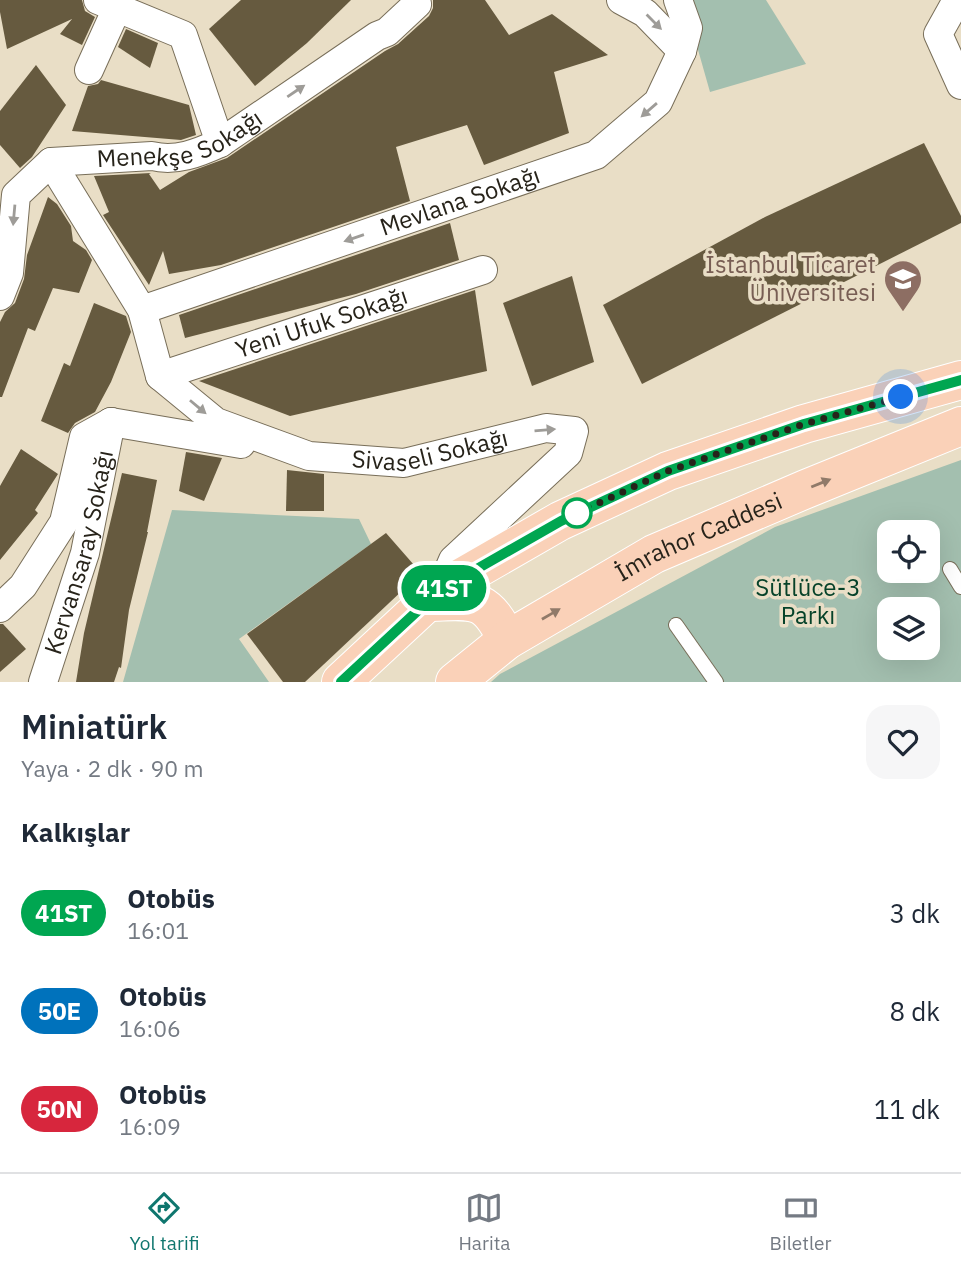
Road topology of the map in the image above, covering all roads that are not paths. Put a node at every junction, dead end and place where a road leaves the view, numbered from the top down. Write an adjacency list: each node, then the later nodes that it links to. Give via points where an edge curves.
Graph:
1 (416, 0): 9 (street, Menekşe Sokağı, one-way to 1, via 387,32)
2 (621, 0): 6 (street, one-way to 6, via 645,13)
3 (678, 0): 6 (street, Mevlana Sokağı, via 688,29)
4 (957, 0): 8 (street, via 938,34)
5 (108, 4): 7 (street); 9 (street, via 183,35)
6 (682, 51): 13 (street, Mevlana Sokağı, one-way to 13, via 658,102 596,155)
7 (89, 71)
8 (961, 85)
9 (220, 143): 10 (street, Menekşe Sokağı, via 165,160 152,156)
10 (51, 162): 12 (street, one-way to 12, via 16,195 9,273); 13 (street)
11 (483, 270): 14 (street, Yeni Ufuk Sokağı)
12 (0, 296)
13 (142, 310): 14 (street)
14 (160, 376): 18 (street, Sivaseli Sokağı, one-way to 18, via 216,422)
15 (957, 391): 21 (main road, via 804,424 668,471 561,521)
16 (111, 422): 18 (street); 22 (street, via 83,438 64,522 23,586); 25 (street, Kervansaray Sokağı, via 85,553)
17 (961, 426): 24 (main road, İmrahor Caddesi, one-way to 17, via 654,554)
18 (309, 456): 21 (street, Sivaseli Sokağı, one-way to 21, via 404,463 546,428 574,431 568,453 453,560)
19 (950, 569): 20 (lane)
20 (961, 587)
21 (434, 596): 24 (main road, via 484,605 497,618); 26 (main road)
22 (0, 608)
23 (676, 625): 28 (lane)
24 (507, 640): 27 (main road, İmrahor Caddesi)
25 (43, 682)
26 (341, 682)
27 (456, 682)
28 (716, 682)

